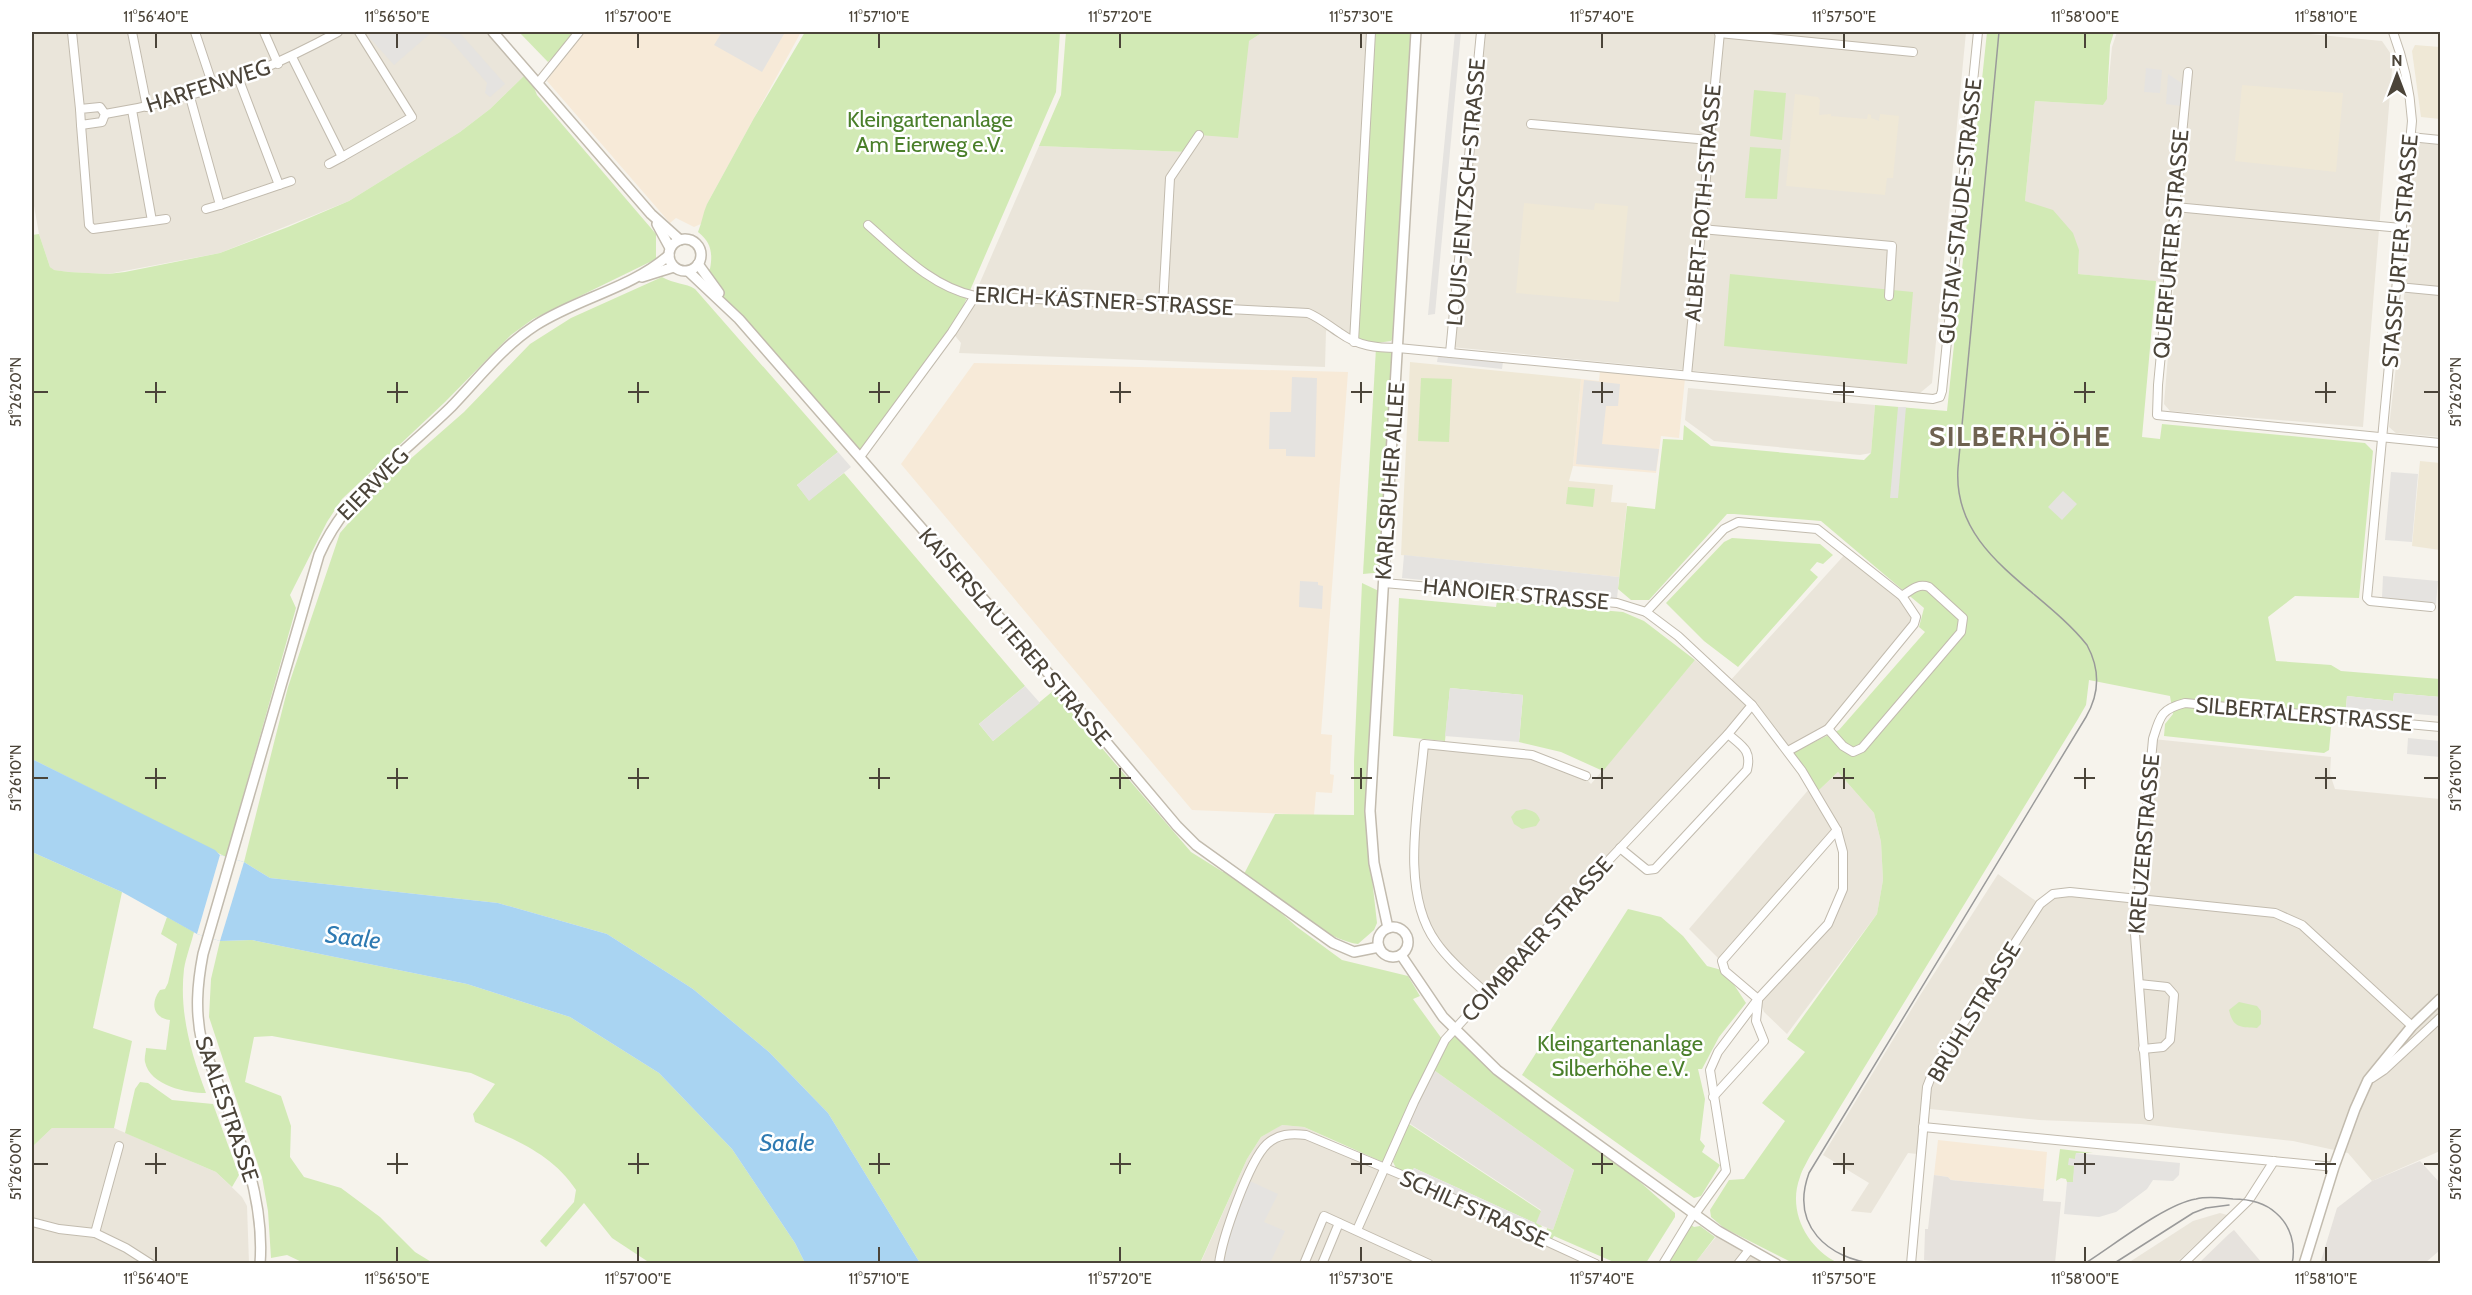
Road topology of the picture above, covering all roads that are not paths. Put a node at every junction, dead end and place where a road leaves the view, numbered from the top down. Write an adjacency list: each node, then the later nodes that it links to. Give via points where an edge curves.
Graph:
1 (72, 32): 24 (street)
2 (132, 32): 23 (street)
3 (195, 32): 21 (street)
4 (264, 32): 17 (street)
5 (338, 32): 16 (street, HARFENWEG)
6 (359, 32): 33 (street, via 412,117)
7 (493, 32): 20 (street)
8 (579, 32): 20 (street)
9 (1371, 32): 58 (street)
10 (1416, 32): 59 (street, KARLSRUHER ALLEE)
11 (1481, 32): 60 (street, LOUIS-JENTZSCH-STRASSE)
12 (1720, 32): 15 (street); 31 (street, ALBERT-ROTH-STRASSE)
13 (1978, 32): 62 (street, GUSTAV-STAUDE-STRASSE)
14 (2393, 32): 30 (street, STASSFURTER STRASSE, via 2411,99)
15 (1912, 52)
16 (292, 57): 17 (street, HARFENWEG); 33 (street)
17 (278, 64): 19 (street, HARFENWEG)
18 (2188, 72): 38 (street, QUERFURTER STRASSE)
19 (239, 80): 21 (street, HARFENWEG); 36 (street)
20 (538, 83): 40 (street)
21 (214, 89): 22 (street, HARFENWEG)
22 (190, 97): 23 (street, HARFENWEG); 37 (street)
23 (147, 107): 25 (street, HARFENWEG)
24 (80, 109): 26 (street, HARFENWEG, via 100,107); 28 (street)
25 (132, 110): 26 (street, HARFENWEG); 42 (street)
26 (105, 114): 28 (street, HARFENWEG, via 102,122)
27 (1531, 124): 31 (street)
28 (81, 125): 42 (street, via 89,225 93,229)
29 (1199, 135): 56 (street, via 1170,178)
30 (2410, 137): 32 (street); 44 (street, STASSFURTER STRASSE)
31 (1709, 140): 45 (street, ALBERT-ROTH-STRASSE)
32 (2440, 140)
33 (342, 157): 34 (street)
34 (329, 164)
35 (291, 181): 36 (street)
36 (279, 185): 37 (street)
37 (220, 205): 39 (street)
38 (2175, 207): 44 (street); 63 (street, QUERFURTER STRASSE, via 2157,415)
39 (206, 209)
40 (651, 214): 46 (street); 47 (street)
41 (166, 219): 42 (street)
42 (152, 221)
43 (868, 225): 54 (street, ERICH-KÄSTNER-STRASSE, via 929,276 957,292)
44 (2401, 228): 52 (street, STASSFURTER STRASSE)
45 (1701, 229): 55 (street, via 1892,246); 61 (street, ALBERT-ROTH-STRASSE)
46 (680, 240): 47 (street); 48 (street, via 696,244 701,254)
47 (670, 251): 49 (street); 51 (street, EIERWEG, via 659,263)
48 (698, 264): 50 (street); 57 (street, KAISERSLAUTERER STRASSE)
49 (674, 267): 50 (street); 51 (street, EIERWEG)
50 (688, 271): 57 (street, KAISERSLAUTERER STRASSE)
51 (614, 287): 82 (street, EIERWEG, via 554,315 514,340 367,485 337,521 319,555)
52 (2398, 287): 53 (street); 63 (street, STASSFURTER STRASSE)
53 (2440, 291)
54 (975, 296): 56 (street, ERICH-KÄSTNER-STRASSE); 65 (street)
55 (1889, 296)
56 (1162, 305): 58 (street, ERICH-KÄSTNER-STRASSE, via 1308,313)
57 (739, 319): 65 (street, KAISERSLAUTERER STRASSE)
58 (1354, 342): 59 (street, ERICH-KÄSTNER-STRASSE)
59 (1398, 348): 60 (street, ERICH-KÄSTNER-STRASSE); 66 (street, KARLSRUHER ALLEE)
60 (1450, 353): 61 (street, ERICH-KÄSTNER-STRASSE)
61 (1687, 375): 62 (street, ERICH-KÄSTNER-STRASSE, via 1927,398 1940,397)
62 (1942, 391)
63 (2382, 437): 64 (street); 68 (street, STASSFURTER STRASSE, via 2367,598)
64 (2440, 443)
65 (860, 457): 81 (street, KAISERSLAUTERER STRASSE, via 1196,845 1333,943 1354,952)
66 (1384, 583): 69 (street, HANOIER STRASSE, via 1617,603); 80 (street, KARLSRUHER ALLEE, via 1370,829)
67 (1902, 596): 69 (street, via 1817,530 1738,522 1724,530); 73 (street, via 1917,617 1914,624); 73 (street, via 1917,586 1929,587 1963,618 1961,632 1862,748 1853,752)
68 (2431, 608)
69 (1646, 612): 70 (street, HANOIER STRASSE, via 1678,636)
70 (1752, 705): 74 (street, COIMBRAER STRASSE); 75 (street, HANOIER STRASSE)
71 (2168, 708): 72 (street, SILBERTALERSTRASSE, via 2185,703); 79 (street, KREUZERSTRASSE, via 2158,720 2153,739)
72 (2440, 727)
73 (1828, 729): 75 (street)
74 (1728, 734): 78 (street, COIMBRAER STRASSE); 78 (street, COIMBRAER STRASSE, via 1746,749 1750,759 1747,770 1655,869 1647,870)
75 (1788, 751): 77 (street, HANOIER STRASSE)
76 (1586, 776): 85 (street, via 1532,755 1424,744 1414,859 1419,907 1435,941 1455,966)
77 (1837, 830): 86 (street, HANOIER STRASSE, via 1844,870 1838,903 1828,924); 86 (street, via 1722,961 1725,971)
78 (1620, 848): 85 (street, COIMBRAER STRASSE)
79 (2139, 900): 84 (street, KREUZERSTRASSE, via 2135,934); 89 (street, BRÜHLSTRASSE, via 2276,913 2291,919); 95 (street, BRÜHLSTRASSE, via 2070,892 2053,894 2040,904 1934,1068 1927,1087)
80 (1388, 928): 81 (street, via 1379,938); 83 (street, via 1398,928 1406,934 1407,948)
81 (1379, 947): 83 (street, via 1390,957)
82 (203, 954): 107 (street, SAALESTRASSE, via 198,1024 252,1178 258,1206)
83 (1401, 955): 90 (street)
84 (2139, 984): 91 (street, KREUZERSTRASSE); 91 (street, via 2167,987 2174,995 2170,1040 2163,1047)
85 (1487, 994): 90 (street, COIMBRAER STRASSE)
86 (1758, 999): 93 (street, HANOIER STRASSE, via 1718,1052 1710,1070); 93 (street, via 1756,1021 1764,1041)
87 (2440, 999): 89 (street)
88 (2440, 1018): 92 (street, via 2385,1070)
89 (2412, 1026): 92 (street)
90 (1454, 1029): 99 (street, COIMBRAER STRASSE, via 1414,1102); 100 (street, via 1489,1063 1542,1104)
91 (2143, 1049): 94 (street, KREUZERSTRASSE)
92 (2368, 1080): 98 (street)
93 (1713, 1097): 100 (street, HANOIER STRASSE, via 1726,1171)
94 (2150, 1116)
95 (1923, 1127): 97 (street); 116 (street, BRÜHLSTRASSE)
96 (119, 1146): 104 (street)
97 (2274, 1161): 98 (street); 117 (street, via 2249,1200)
98 (2334, 1167): 118 (street)
99 (1385, 1169): 103 (street, COIMBRAER STRASSE); 108 (street, SCHILFSTRASSE, via 1306,1135 1285,1134 1273,1140 1262,1149 1230,1217); 112 (street, SCHILFSTRASSE)
100 (1694, 1214): 105 (street); 113 (street, HANOIER STRASSE)
101 (32, 1222): 104 (street)
102 (1340, 1223): 103 (street); 109 (street, via 1324,1216); 110 (street)
103 (1357, 1230): 111 (street)
104 (95, 1233): 106 (street)
105 (1749, 1250): 114 (street); 115 (street)
106 (151, 1263)
107 (260, 1263)
108 (1220, 1263)
109 (1304, 1263)
110 (1322, 1263)
111 (1429, 1263)
112 (1596, 1263)
113 (1663, 1263)
114 (1738, 1263)
115 (1776, 1263)
116 (1911, 1263)
117 (2183, 1263)
118 (2304, 1263)

